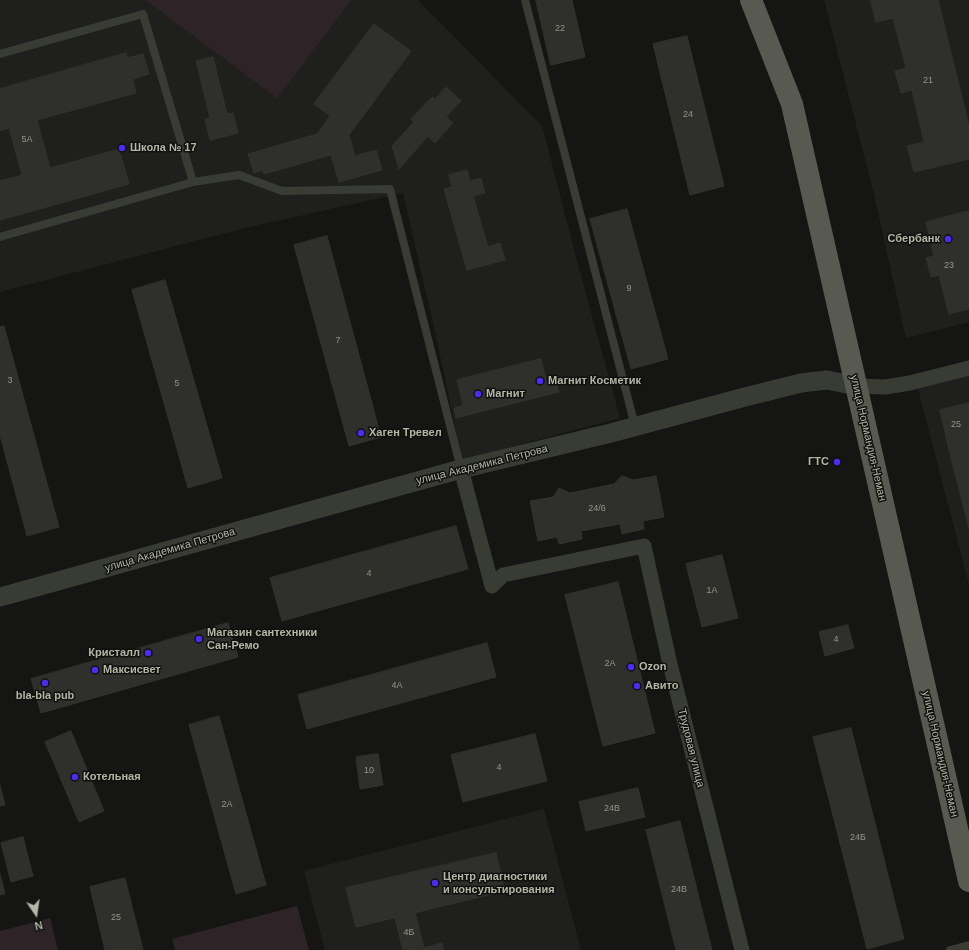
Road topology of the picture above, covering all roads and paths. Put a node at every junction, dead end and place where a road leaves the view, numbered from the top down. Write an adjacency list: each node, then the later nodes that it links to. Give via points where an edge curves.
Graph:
1 (525, 0): 8 (lane)
2 (752, 0): 7 (main road, улица Нормандия-Неман, via 792,104)
3 (0, 54): 4 (lane, via 143,14)
4 (193, 182): 5 (lane); 9 (lane, via 239,175 282,191 390,189)
5 (0, 237)
6 (969, 368): 7 (street, улица Академика Петрова, via 910,383 885,387)
7 (857, 386): 8 (street, улица Академика Петрова, via 827,380 801,383); 11 (main road, улица Нормандия-Неман)
8 (635, 426): 9 (street, улица Академика Петрова)
9 (461, 469): 10 (street, улица Академика Петрова); 14 (street, Трудовая улица, via 492,586 503,575 644,546 669,660)
10 (0, 597)
11 (967, 860): 12 (main road, улица Нормандия-Неман)
12 (969, 881)
13 (969, 945): 15 (lane)
14 (742, 950)
15 (950, 950)

